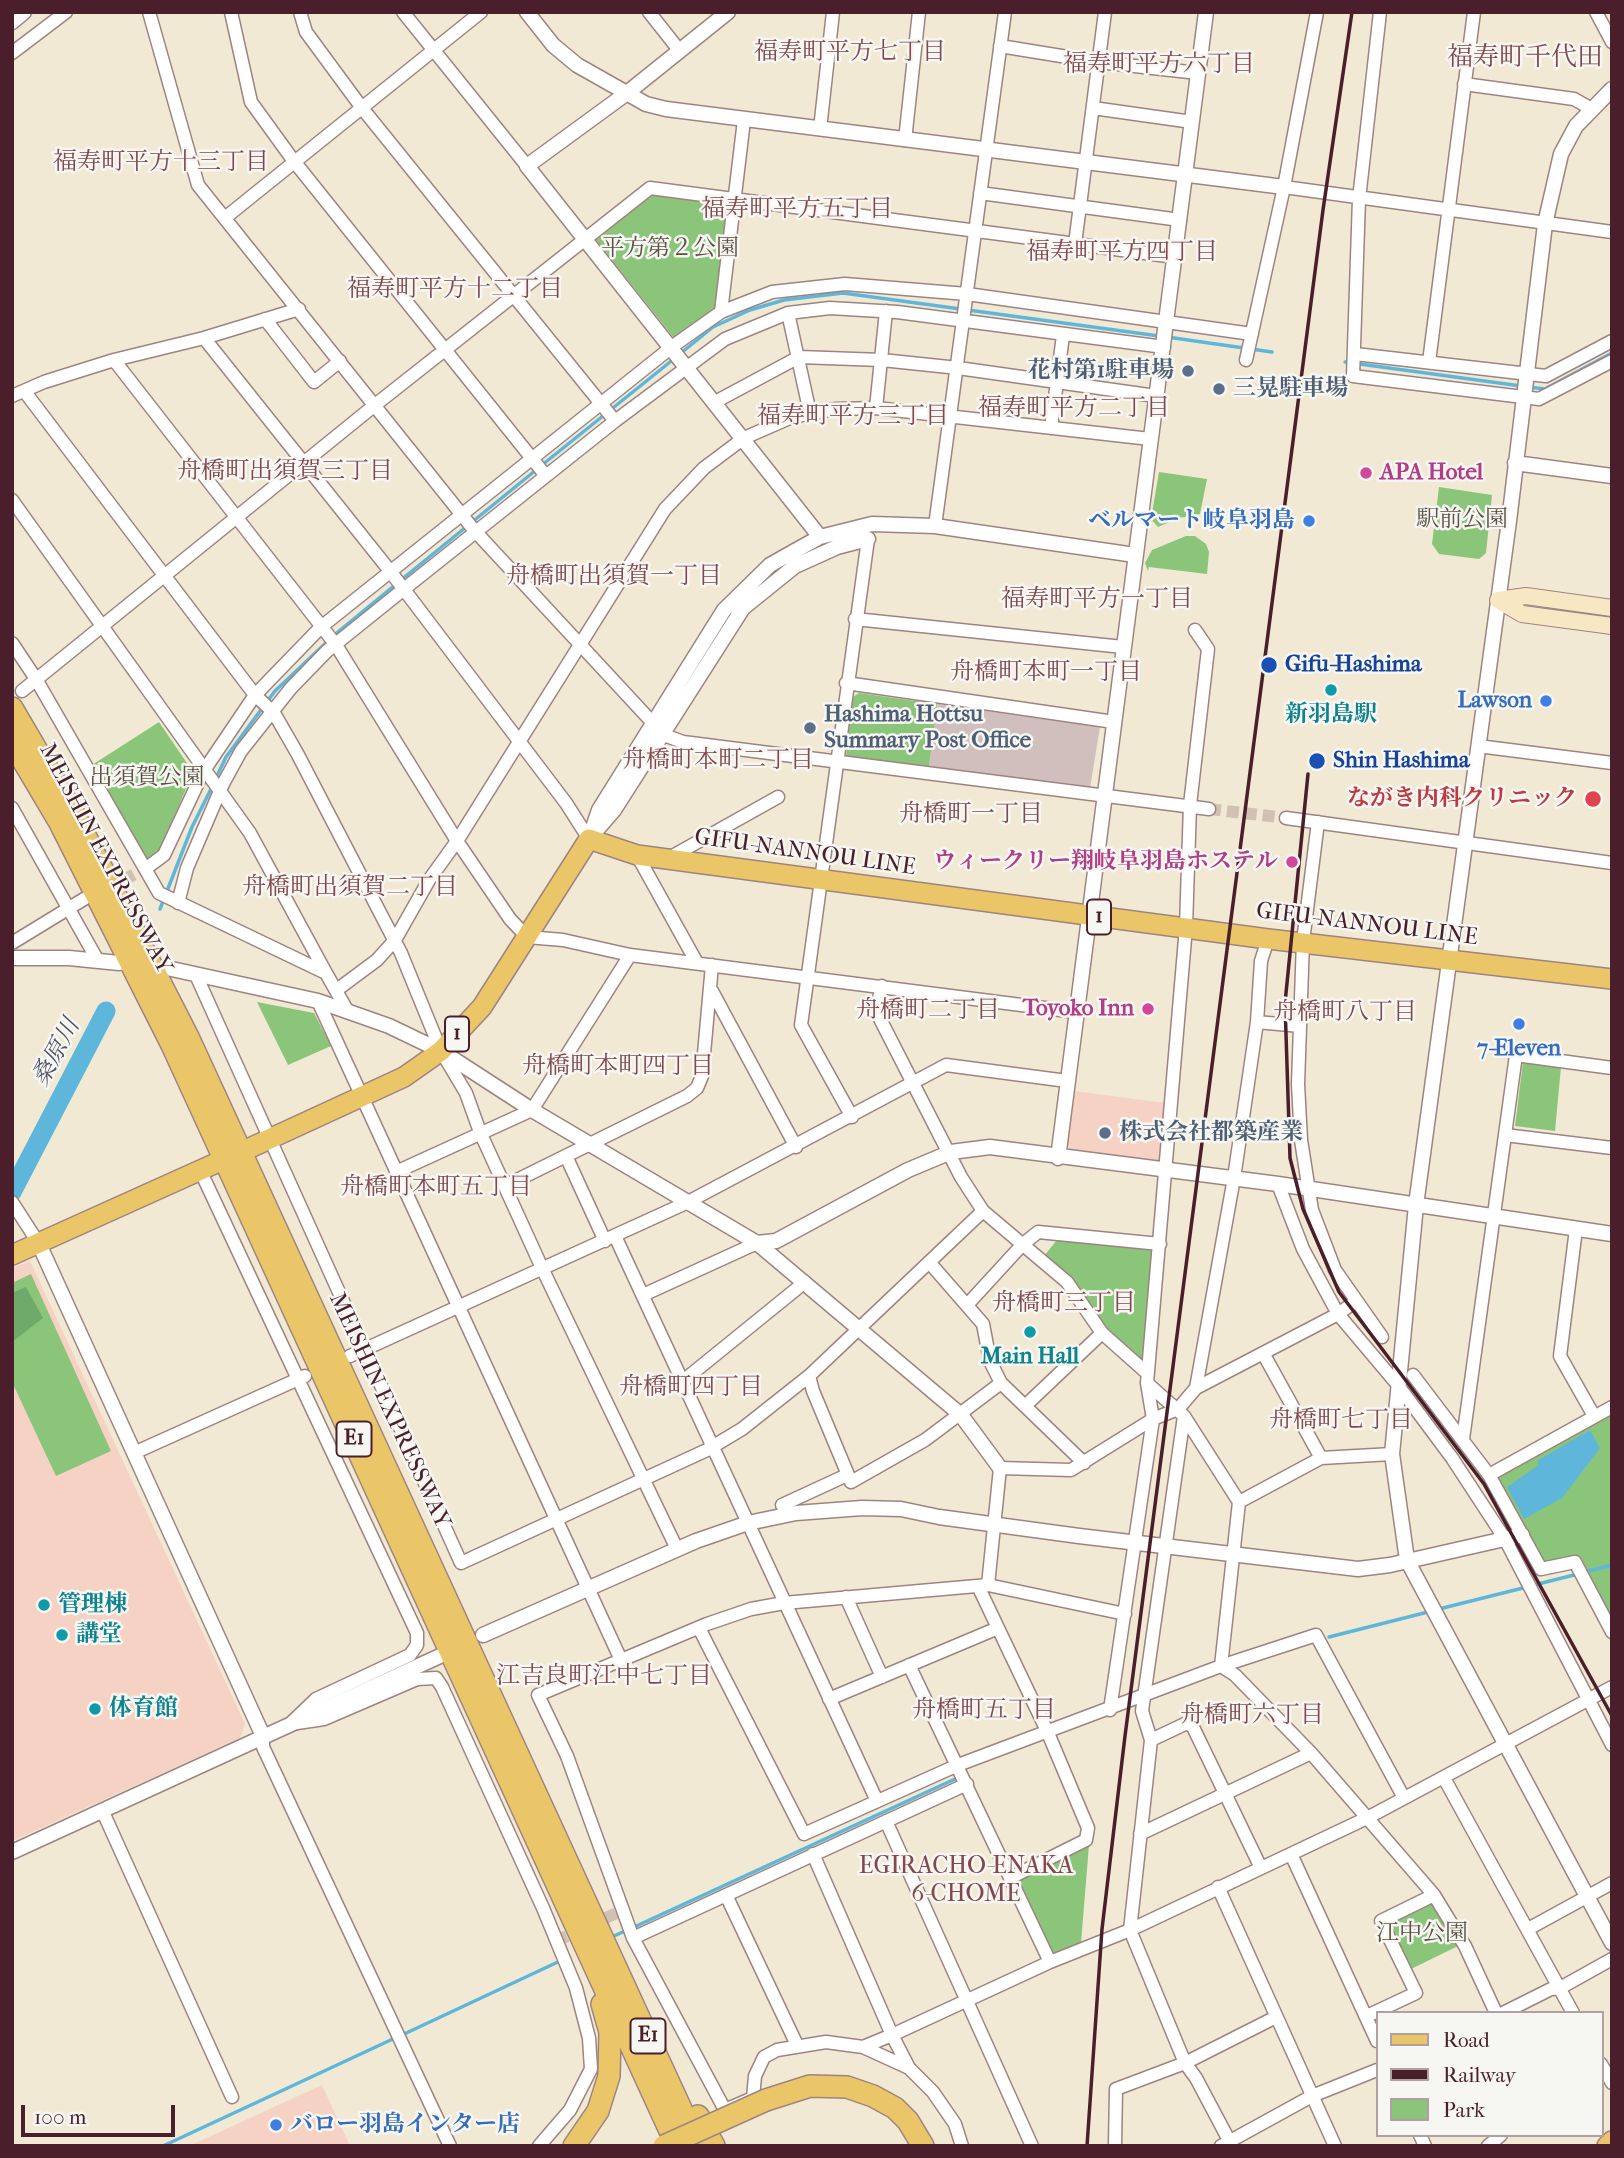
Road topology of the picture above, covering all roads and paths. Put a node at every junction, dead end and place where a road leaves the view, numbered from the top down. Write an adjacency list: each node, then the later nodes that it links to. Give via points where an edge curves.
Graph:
1 (24, 12): 20 (street)
2 (66, 12): 25 (street)
3 (149, 12): 49 (street, via 195,177)
4 (231, 12): 39 (street, via 251,102)
5 (300, 12): 31 (street, via 306,32)
6 (403, 12): 23 (street)
7 (481, 12): 23 (street)
8 (527, 12): 30 (street, via 576,65)
9 (649, 12): 24 (street)
10 (728, 12): 24 (street)
11 (833, 12): 36 (street)
12 (919, 12): 37 (street)
13 (1005, 12): 22 (street)
14 (1105, 12): 26 (street)
15 (1206, 12): 27 (street)
16 (1317, 12): 43 (street)
17 (1380, 12): 45 (street)
18 (1474, 12): 28 (street)
19 (1596, 12): 21 (street)
20 (12, 22)
21 (1612, 42)
22 (1000, 46): 26 (street); 38 (street)
23 (433, 50): 31 (street); 41 (street)
24 (679, 50): 30 (street)
25 (12, 53)
26 (1098, 62): 27 (street); 32 (street)
27 (1198, 73): 35 (street)
28 (1465, 84): 33 (street, via 1574,99); 48 (street)
29 (1612, 89): 33 (street)
30 (626, 93): 34 (street, via 666,109); 41 (street)
31 (362, 108): 39 (street); 57 (street)
32 (1093, 108): 35 (street); 40 (street)
33 (1590, 108): 51 (street, via 1561,154)
34 (744, 120): 36 (street); 46 (street)
35 (1192, 122): 42 (street)
36 (820, 129): 37 (street)
37 (905, 140): 38 (street)
38 (986, 150): 40 (street); 44 (street)
39 (293, 160): 49 (street); 70 (street)
40 (1086, 162): 42 (street); 47 (street)
41 (527, 166): 54 (street)
42 (1186, 174): 43 (street); 50 (street)
43 (1284, 187): 45 (street); 66 (street, via 1249,348)
44 (980, 193): 47 (street); 52 (street)
45 (1359, 199): 48 (street); 75 (street)
46 (736, 200): 52 (street); 54 (street, via 650,188); 61 (street)
47 (1080, 206): 50 (street); 55 (street)
48 (1447, 210): 51 (street); 76 (street)
49 (226, 218): 59 (street)
50 (1180, 220): 56 (street)
51 (1545, 224): 53 (street); 81 (street)
52 (975, 230): 55 (street); 58 (street)
53 (1612, 232)
54 (586, 239): 57 (street); 69 (street)
55 (1075, 244): 56 (street)
56 (1175, 257): 66 (street)
57 (515, 295): 70 (street); 86 (street)
58 (966, 298): 61 (street, via 845,284 751,298); 63 (street); 66 (street)
59 (299, 309): 64 (street); 74 (street)
60 (886, 311): 62 (street); 63 (street); 73 (street)
61 (721, 312): 69 (street)
62 (788, 313): 71 (street); 77 (street, via 725,340)
63 (963, 319): 65 (street); 79 (street)
64 (265, 320): 67 (street); 74 (street, via 314,382)
65 (1063, 335): 66 (street); 80 (street)
66 (1165, 336): 83 (street)
67 (204, 338): 72 (street); 94 (street)
68 (1612, 341): 81 (street)
69 (674, 348): 77 (street); 86 (street)
70 (446, 350): 85 (street); 96 (street)
71 (799, 357): 73 (street); 84 (street); 88 (street)
72 (114, 360): 82 (street); 99 (street)
73 (882, 360): 79 (street); 87 (street)
74 (340, 361): 85 (street)
75 (1354, 361): 76 (street); 81 (street, via 1353,376)
76 (1429, 362): 81 (street)
77 (686, 364): 84 (street); 90 (street)
78 (1610, 365): 81 (street, via 1539,399)
79 (958, 368): 80 (street); 89 (street)
80 (1056, 382): 83 (street); 91 (street)
81 (1526, 385): 95 (street)
82 (18, 394): 105 (street)
83 (1156, 396): 93 (street)
84 (715, 402): 92 (street)
85 (374, 405): 94 (street); 100 (street)
86 (602, 407): 90 (street); 96 (street)
87 (876, 408): 88 (street); 89 (street)
88 (810, 413): 92 (street)
89 (951, 416): 91 (street); 101 (street)
90 (614, 421): 96 (street)
91 (1052, 428): 93 (street)
92 (744, 438): 102 (street); 115 (street, via 704,468 665,509)
93 (1150, 439): 104 (street)
94 (304, 463): 99 (street); 106 (street)
95 (1515, 463): 97 (street); 107 (street)
96 (539, 467): 100 (street); 100 (street)
97 (1612, 476)
98 (12, 500): 110 (street)
99 (235, 517): 105 (street); 113 (street)
100 (469, 525): 106 (street); 106 (street); 115 (street)
101 (935, 526): 102 (street, via 872,524); 104 (street)
102 (820, 537): 122 (street, via 770,565 724,610)
103 (868, 539): 109 (street); 122 (street, via 796,566 757,594)
104 (1135, 555): 116 (street)
105 (163, 576): 110 (street); 120 (street)
106 (398, 581): 113 (street); 113 (street); 124 (street)
107 (1498, 600): 108 (main road, via 1526,596); 111 (main road, via 1522,614); 125 (street)
108 (1612, 608)
109 (855, 620): 116 (street); 118 (street)
110 (103, 624): 117 (street); 128 (street)
111 (1612, 626)
112 (1195, 630): 131 (street, via 1208,649)
113 (329, 636): 120 (street); 120 (street, via 291,688); 137 (street)
114 (12, 643): 117 (street)
115 (580, 645): 122 (street); 124 (street)
116 (1123, 647): 121 (street)
117 (36, 679): 119 (street); 142 (street)
118 (846, 683): 121 (street); 126 (street)
119 (17, 699): 306 (highway, MEISHIN EXPRESSWAY / E1, via 188,1037)
120 (265, 705): 128 (street); 128 (street, via 241,751); 152 (street)
121 (1114, 722): 129 (street)
122 (659, 730): 126 (street, via 682,742); 136 (street, via 598,810)
123 (12, 742): 311 (highway, MEISHIN EXPRESSWAY / E1, via 60,823 172,1045)
124 (520, 742): 136 (street); 137 (street)
125 (1478, 746): 127 (street); 138 (street)
126 (835, 760): 129 (street); 143 (street)
127 (1612, 763)
128 (212, 782): 142 (street, via 164,855); 145 (street); 162 (street, via 250,833)
129 (1104, 796): 131 (street); 147 (street)
130 (778, 797): 140 (street)
131 (1190, 805): 133 (street); 148 (street)
132 (12, 808): 146 (street)
133 (1209, 808)
134 (1286, 818): 135 (street)
135 (1318, 822): 138 (street); 153 (street)
136 (589, 839): 139 (main road, GIFU-NANNOU LINE / 1); 149 (main road, 1)
137 (457, 841): 149 (street); 152 (street)
138 (1465, 844): 141 (street); 156 (street)
139 (637, 855): 140 (main road, GIFU-NANNOU LINE / 1); 159 (street)
140 (667, 859): 143 (main road, GIFU-NANNOU LINE / 1)
141 (1612, 863)
142 (145, 869): 145 (street, via 163,895)
143 (822, 880): 147 (main road, GIFU-NANNOU LINE / 1); 164 (street)
144 (84, 899): 146 (street)
145 (177, 902): 162 (street)
146 (68, 908): 150 (street); 157 (street)
147 (1090, 916): 148 (main road, GIFU-NANNOU LINE / 1); 171 (street)
148 (1186, 927): 151 (main road, GIFU-NANNOU LINE / 1); 191 (street)
149 (527, 937): 154 (street, via 563,940); 174 (main road, 1, via 482,1007)
150 (14, 938)
151 (1268, 939): 153 (main road, GIFU-NANNOU LINE / 1); 172 (street, via 1261,961)
152 (395, 940): 167 (street); 174 (street)
153 (1303, 941): 156 (main road, GIFU-NANNOU LINE / 1); 173 (street)
154 (630, 956): 159 (street); 179 (street)
155 (12, 958): 157 (street)
156 (1448, 959): 165 (main road, GIFU-NANNOU LINE / 1); 199 (street)
157 (97, 961): 158 (street)
158 (119, 963)
159 (697, 963): 160 (street)
160 (712, 965): 164 (street); 168 (street)
161 (167, 968): 163 (street)
162 (326, 973): 167 (street)
163 (196, 975): 169 (street); 183 (street)
164 (807, 977): 166 (street); 180 (street, via 801,1025)
165 (1612, 979)
166 (882, 986): 171 (street); 176 (street, via 876,1011)
167 (338, 989): 170 (street)
168 (712, 991): 184 (street, via 697,1088); 185 (street)
169 (318, 1001): 170 (street); 178 (street)
170 (348, 1012): 174 (street)
171 (1076, 1012): 177 (street)
172 (1257, 1022): 173 (street); 193 (street)
173 (1300, 1026): 196 (street, via 1301,1140)
174 (441, 1051): 178 (main road, 1, via 404,1077); 179 (street); 181 (street, via 466,1093)
175 (1612, 1068): 182 (street, via 1516,1055)
176 (914, 1081): 177 (street, via 946,1065); 180 (street); 187 (street)
177 (1067, 1081): 189 (street)
178 (361, 1096): 183 (main road, 1); 192 (street)
179 (532, 1110): 181 (street); 184 (street)
180 (852, 1117): 185 (street)
181 (480, 1132): 192 (street); 195 (street)
182 (1505, 1135): 186 (street); 201 (street)
183 (260, 1143): 221 (street)
184 (592, 1143): 188 (street); 198 (street)
185 (796, 1147): 198 (street)
186 (1612, 1148)
187 (951, 1152): 189 (street, via 990,1147); 200 (street); 205 (street, via 776,1241)
188 (566, 1156): 195 (street); 204 (street)
189 (1058, 1158): 191 (street)
190 (207, 1167): 206 (main road); 225 (street)
191 (1166, 1171): 193 (street); 207 (street)
192 (396, 1172): 215 (street)
193 (1234, 1178): 194 (street); 231 (street)
194 (1278, 1184): 196 (street); 217 (street, via 1303,1249)
195 (505, 1186): 211 (street)
196 (1309, 1188): 199 (street); 214 (street, via 1312,1210 1335,1270)
197 (12, 1202): 206 (street)
198 (686, 1203): 204 (street); 205 (street)
199 (1416, 1205): 201 (street); 230 (street)
200 (983, 1211): 208 (street); 210 (street)
201 (1493, 1218): 202 (street); 238 (street)
202 (1576, 1229): 203 (street); 236 (street, via 1560,1356)
203 (1612, 1234)
204 (610, 1238): 211 (street); 213 (street)
205 (757, 1243): 212 (street); 213 (street)
206 (39, 1244): 209 (main road); 240 (street)
207 (1160, 1244): 208 (street, via 1038,1232); 227 (street)
208 (1022, 1245): 216 (street); 219 (street, via 1067,1282)
209 (12, 1255)
210 (929, 1262): 216 (street); 218 (street)
211 (542, 1268): 215 (street); 247 (street)
212 (804, 1282): 218 (street); 228 (street)
213 (643, 1295): 228 (street)
214 (1356, 1301): 217 (street); 220 (street)
215 (458, 1305): 221 (street); 250 (street)
216 (967, 1305): 229 (street, via 983,1324 990,1360)
217 (1338, 1314): 222 (street); 230 (street)
218 (858, 1328): 226 (street); 235 (street)
219 (1102, 1333): 227 (street); 232 (street)
220 (1382, 1337)
221 (364, 1348): 223 (street); 250 (street, via 461,1563)
222 (1263, 1353): 231 (street); 242 (street)
223 (350, 1356)
224 (1413, 1375): 238 (street)
225 (301, 1376): 240 (street); 279 (street, via 418,1633 410,1656 316,1699)
226 (809, 1376): 239 (street, via 773,1407); 245 (street)
227 (1147, 1378): 234 (street); 237 (street)
228 (683, 1381): 239 (street)
229 (1001, 1382): 232 (street); 235 (street)
230 (1396, 1384): 241 (street); 254 (street)
231 (1196, 1388): 234 (street)
232 (1025, 1406): 243 (street)
233 (1612, 1407): 236 (street)
234 (1181, 1412): 237 (street); 248 (street); 256 (street)
235 (961, 1415): 244 (street); 245 (street, via 851,1482)
236 (1594, 1416): 246 (street)
237 (1153, 1419): 243 (street); 255 (street)
238 (1463, 1439): 246 (street)
239 (714, 1446): 247 (street); 251 (street)
240 (136, 1452): 281 (street)
241 (1392, 1454): 242 (street); 259 (street)
242 (1321, 1458): 248 (street)
243 (1084, 1463): 244 (street, via 1071,1470)
244 (1000, 1468): 252 (street)
245 (847, 1475): 249 (street)
246 (1489, 1475): 253 (street)
247 (643, 1480): 250 (street); 257 (street)
248 (1239, 1502): 258 (street)
249 (782, 1505)
250 (555, 1520): 261 (street)
251 (748, 1523): 252 (street, via 796,1513 862,1508 901,1509); 257 (street); 263 (street)
252 (995, 1524): 255 (street); 260 (street)
253 (1522, 1535): 254 (street); 267 (street, via 1541,1569 1575,1562)
254 (1505, 1539): 259 (street); 277 (street)
255 (1135, 1543): 256 (street); 264 (street)
256 (1165, 1545): 258 (street); 275 (street)
257 (677, 1549): 261 (street)
258 (1232, 1556): 259 (street, via 1358,1569); 272 (street)
259 (1407, 1560): 284 (street)
260 (983, 1585): 262 (street); 264 (street); 266 (street)
261 (587, 1587): 268 (street); 270 (street)
262 (846, 1597): 263 (street); 273 (street)
263 (784, 1603): 265 (street, via 751,1609); 276 (street)
264 (1125, 1614): 278 (street)
265 (699, 1628): 270 (street); 291 (street, via 804,1834)
266 (998, 1628): 271 (street); 280 (street)
267 (1612, 1632)
268 (482, 1635)
269 (440, 1656): 279 (street)
270 (621, 1660): 309 (street, via 538,1695 567,1756)
271 (909, 1665): 273 (street); 286 (street)
272 (1221, 1666): 275 (street); 285 (street); 290 (street, via 1317,1634)
273 (882, 1677): 276 (street)
274 (1612, 1687): 277 (street)
275 (1144, 1696): 278 (street); 282 (street, via 1142,1711)
276 (829, 1699): 291 (street)
277 (1587, 1700): 283 (street); 284 (street)
278 (1110, 1710): 280 (street)
279 (292, 1722): 281 (street); 336 (street, via 324,1719 417,1679 436,1678 564,1958 589,2038 591,2068 570,2110)
280 (1048, 1733): 286 (street); 300 (street, via 1088,1828 1086,1840)
281 (263, 1736): 292 (street); 335 (street, via 263,1747)
282 (1151, 1740): 289 (street, via 1186,1724 1193,1727); 295 (street)
283 (1612, 1745)
284 (1506, 1746): 287 (street); 305 (street)
285 (1311, 1753): 289 (street); 293 (street)
286 (958, 1765): 288 (street); 291 (street)
287 (1444, 1778): 290 (street); 307 (street)
288 (967, 1784): 294 (street); 300 (street)
289 (1228, 1794): 295 (street); 299 (street)
290 (1404, 1798): 293 (street)
291 (880, 1802): 294 (street)
292 (103, 1812): 296 (street); 331 (street)
293 (1367, 1818): 298 (street); 304 (street)
294 (888, 1819): 297 (street); 315 (street)
295 (1139, 1834): 308 (street)
296 (12, 1852)
297 (813, 1854): 303 (street); 323 (street)
298 (1291, 1854): 299 (street); 321 (street)
299 (1261, 1868): 302 (street)
300 (1010, 1878): 313 (street)
301 (1612, 1882): 305 (street)
302 (1218, 1887): 308 (street); 322 (street)
303 (726, 1895): 309 (street); 325 (street)
304 (1434, 1895): 316 (street, via 1381,1921 1416,1993); 317 (street, via 1465,1946)
305 (1587, 1896): 307 (street); 310 (street)
306 (597, 1925): 340 (highway, MEISHIN EXPRESSWAY / E1); 341 (highway)
307 (1528, 1929): 314 (street)
308 (1130, 1930): 313 (street); 327 (street)
309 (630, 1932): 325 (street, via 725,2110 753,2098 755,2076 764,2057)
310 (1612, 1943)
311 (588, 1949): 337 (highway, via 610,2032 609,2076 598,2111); 339 (highway, MEISHIN EXPRESSWAY / E1)
312 (1612, 1959): 314 (street)
313 (1050, 1962): 315 (street)
314 (1560, 1988): 318 (street); 319 (street)
315 (968, 1999): 323 (street); 345 (street)
316 (1378, 2011)
317 (1495, 2011)
318 (1507, 2011)
319 (1572, 2011)
320 (1376, 2012): 321 (street)
321 (1367, 2016): 324 (street)
322 (1276, 2017): 327 (street); 330 (street)
323 (892, 2035): 326 (street); 328 (street)
324 (1376, 2038)
325 (797, 2045): 326 (street, via 825,2042)
326 (863, 2047): 328 (street)
327 (1185, 2063): 334 (street); 346 (street, via 1116,2089)
328 (909, 2068): 344 (street, via 955,2124)
329 (1376, 2070): 330 (street)
330 (1312, 2096): 334 (street); 347 (street)
331 (232, 2097)
332 (769, 2105): 338 (highway, bridge); 340 (highway); 342 (highway, via 830,2099 864,2104 899,2129); 343 (highway, via 810,2086 847,2087 895,2108)
333 (1612, 2141): 348 (main road)
334 (1228, 2144)
335 (450, 2146)
336 (539, 2146)
337 (574, 2146)
338 (664, 2146)
339 (677, 2146)
340 (696, 2146)
341 (714, 2146)
342 (910, 2146)
343 (923, 2146)
344 (962, 2146)
345 (1032, 2146)
346 (1115, 2146)
347 (1335, 2146)
348 (1607, 2146)

